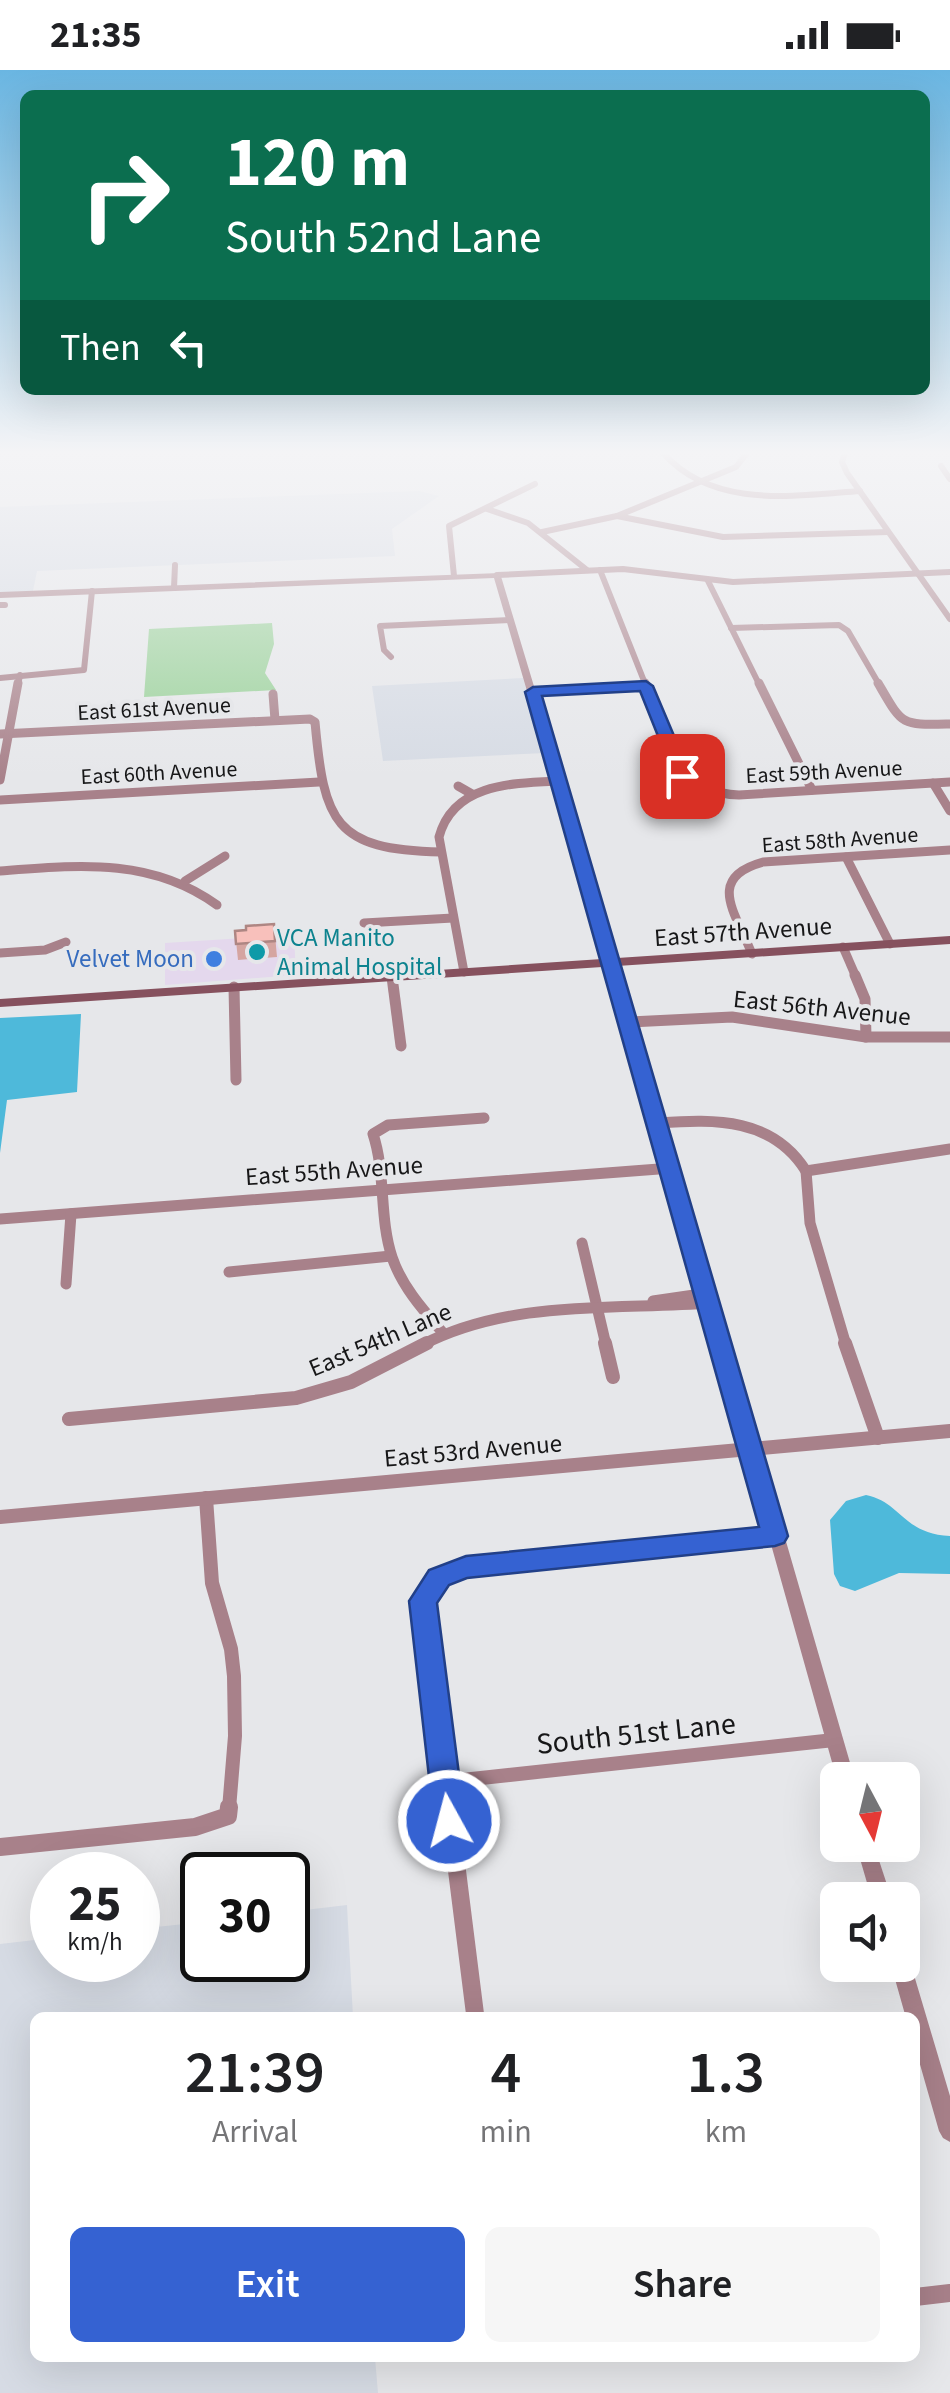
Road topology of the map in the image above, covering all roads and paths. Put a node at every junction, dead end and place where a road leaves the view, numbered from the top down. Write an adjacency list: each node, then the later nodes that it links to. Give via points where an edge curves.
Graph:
1 (451, 561): 10 (street)
2 (577, 561): 5 (street)
3 (909, 561): 9 (street)
4 (176, 565): 12 (street)
5 (587, 570): 6 (street); 8 (street)
6 (600, 570): 11 (street); 21 (street)
7 (950, 572): 9 (street)
8 (497, 574): 10 (street); 15 (street)
9 (918, 574): 11 (street); 16 (street)
10 (454, 576): 12 (street)
11 (708, 581): 17 (street)
12 (174, 588): 13 (street)
13 (92, 591): 14 (street); 19 (street, via 84,670)
14 (2, 602)
15 (510, 620): 18 (street, via 380,626); 22 (street)
16 (950, 620)
17 (732, 628): 25 (street, via 839,625 896,716 906,723); 33 (street)
18 (391, 658)
19 (20, 676): 20 (street); 26 (street)
20 (3, 678)
21 (646, 686): 22 (street); 33 (street, East 59th Avenue, via 682,776 700,789 729,795)
22 (533, 692): 28 (street)
23 (273, 694): 24 (street)
24 (274, 720): 26 (street, East 61st Avenue); 29 (street, East 61st Avenue, via 315,722)
25 (950, 724)
26 (4, 734): 27 (street)
27 (0, 780)
28 (558, 780): 34 (street); 52 (street)
29 (319, 782): 35 (street, East 60th Avenue); 38 (street, via 348,836 383,851)
30 (950, 782): 31 (street, East 59th Avenue)
31 (933, 783): 33 (street, East 59th Avenue); 36 (street)
32 (458, 786): 34 (street)
33 (812, 790)
34 (472, 794): 38 (street, via 442,820)
35 (0, 800)
36 (950, 812)
37 (950, 850): 40 (street, East 58th Avenue)
38 (441, 852): 44 (street)
39 (225, 856): 42 (street)
40 (846, 857): 48 (street); 51 (street, East 58th Avenue, via 763,862 734,872 728,891)
41 (0, 870): 42 (street, via 110,866)
42 (185, 881): 43 (street)
43 (218, 904)
44 (453, 918): 45 (street); 53 (street)
45 (364, 923)
46 (950, 940): 48 (main road, East 57th Avenue)
47 (66, 942): 50 (street)
48 (890, 944): 49 (main road, East 57th Avenue)
49 (843, 948): 51 (main road, East 57th Avenue); 58 (street, via 866,999)
50 (0, 953)
51 (752, 954): 52 (main road, East 57th Avenue)
52 (612, 963): 53 (main road, East 57th Avenue); 57 (street)
53 (464, 972): 54 (main road, East 57th Avenue)
54 (392, 977): 55 (main road, East 57th Avenue); 60 (street)
55 (234, 987): 56 (main road, East 57th Avenue); 61 (street)
56 (0, 1002)
57 (630, 1022): 58 (street, East 56th Avenue, via 750,1018); 63 (street)
58 (866, 1037): 59 (street, East 56th Avenue)
59 (950, 1037)
60 (401, 1046)
61 (236, 1080)
62 (484, 1118): 67 (street, via 375,1130)
63 (659, 1123): 65 (street); 66 (street, via 747,1125 784,1145)
64 (950, 1149): 66 (street)
65 (672, 1168): 67 (street, East 55th Avenue); 74 (street)
66 (806, 1172): 80 (street, via 824,1281)
67 (384, 1190): 68 (street, East 55th Avenue); 71 (street)
68 (71, 1214): 69 (street, East 55th Avenue); 73 (street)
69 (0, 1220)
70 (582, 1243): 75 (street)
71 (391, 1256): 72 (street); 76 (street, via 411,1295)
72 (229, 1272)
73 (66, 1284)
74 (710, 1298): 75 (street, East 54th Lane); 81 (street)
75 (597, 1307): 76 (street, East 54th Lane, via 503,1317); 77 (street)
76 (444, 1334): 78 (street, East 54th Lane, via 362,1378 296,1398)
77 (613, 1377)
78 (68, 1419)
79 (950, 1431): 80 (street, East 53rd Avenue)
80 (878, 1438): 81 (street, East 53rd Avenue)
81 (750, 1449): 82 (street, East 53rd Avenue); 84 (street)
82 (206, 1498): 83 (street, East 53rd Avenue); 88 (street, via 207,1559 232,1650 238,1750 228,1816 195,1827)
83 (0, 1517)
84 (775, 1536): 85 (street); 87 (street, via 466,1567 439,1578 423,1601)
85 (834, 1740): 86 (street); 87 (street, South 51st Lane)
86 (841, 1762)
87 (444, 1782): 90 (street)
88 (0, 1848)
89 (906, 1982): 91 (street)
90 (475, 2012)
91 (915, 2012)
92 (920, 2029): 93 (street)
93 (950, 2131)
94 (950, 2293): 95 (street)
95 (920, 2296)

